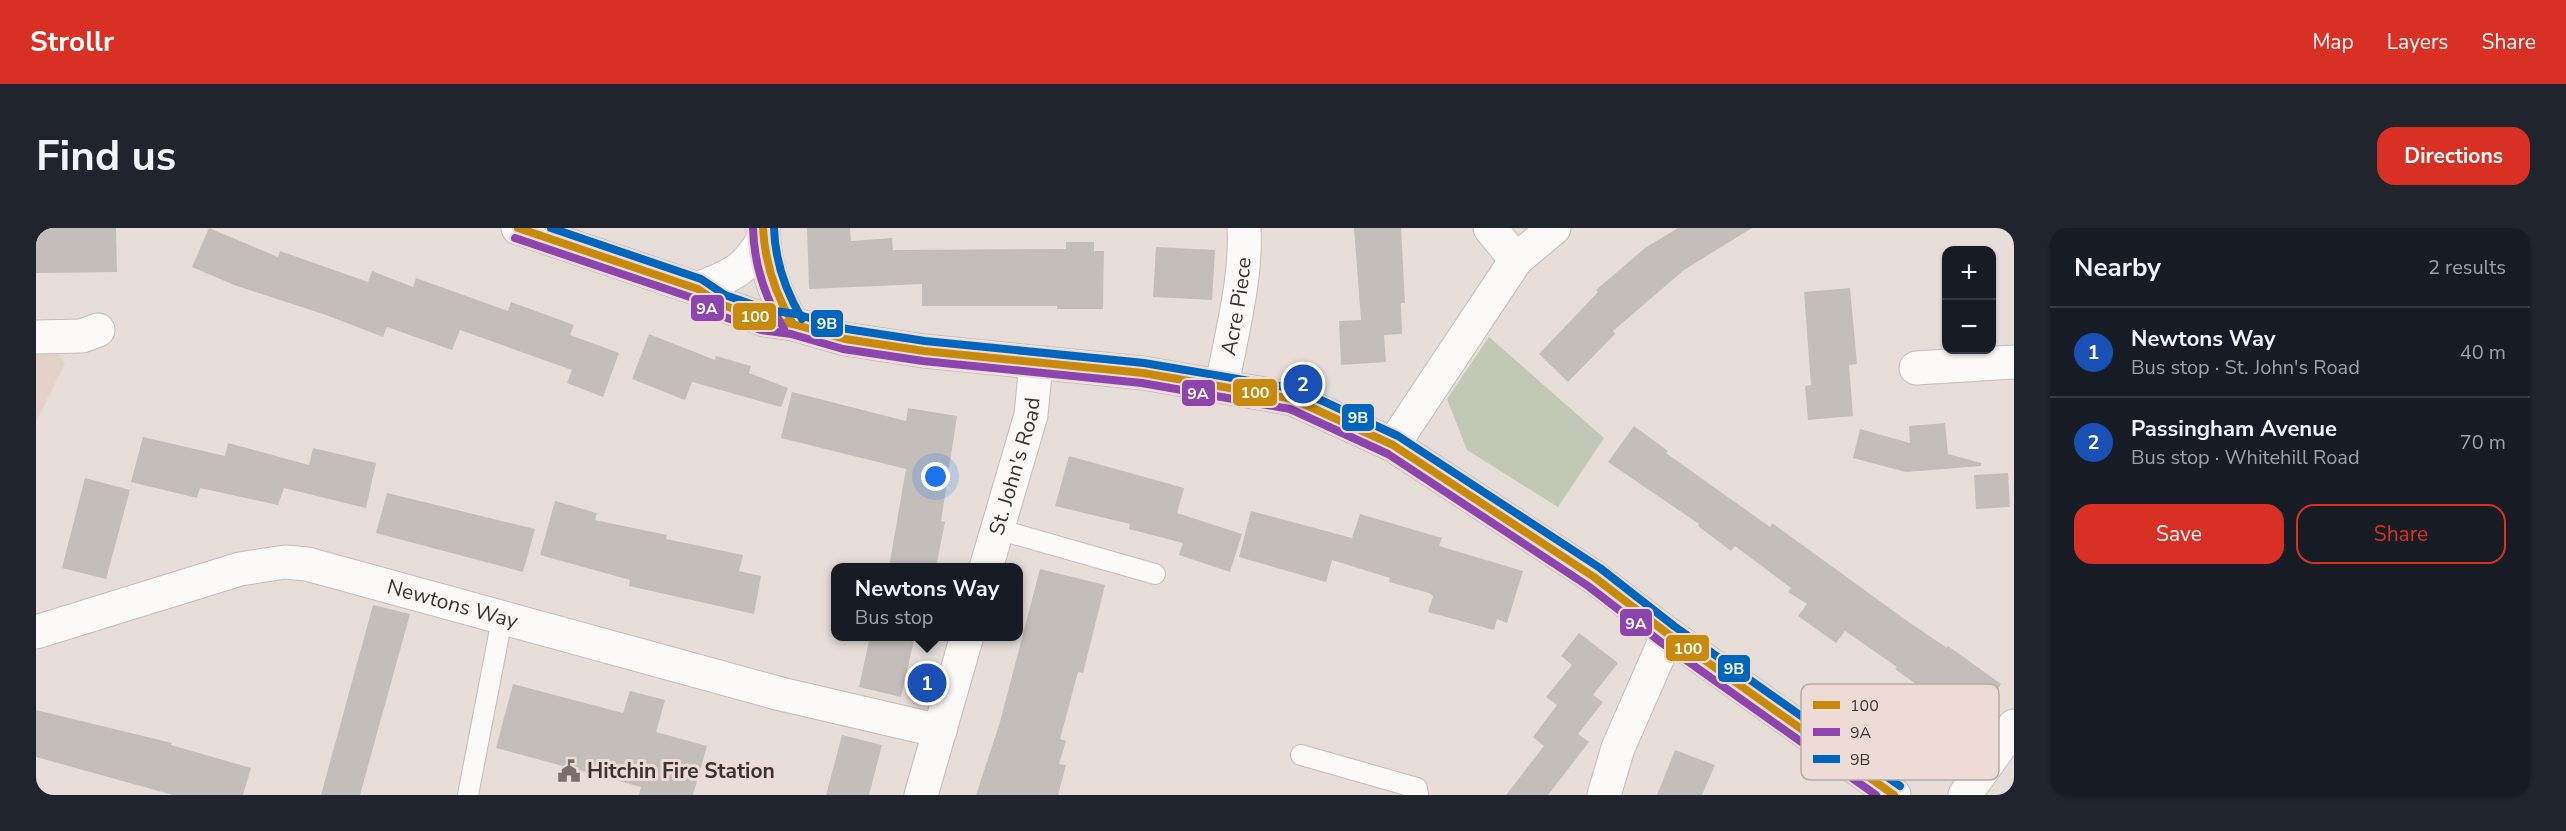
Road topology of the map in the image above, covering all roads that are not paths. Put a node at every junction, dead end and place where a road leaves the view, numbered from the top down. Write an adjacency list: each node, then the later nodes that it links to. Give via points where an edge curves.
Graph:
1 (518, 228): 7 (street)
2 (1244, 228): 14 (street, Acre Piece, via 1235,318)
3 (1490, 228): 6 (street)
4 (1554, 228): 6 (street)
5 (763, 234): 7 (street, via 748,264); 8 (street, via 776,294)
6 (1516, 260): 15 (street)
7 (698, 289): 8 (street, via 720,304 765,320)
8 (793, 324): 12 (street, via 846,339)
9 (98, 330): 10 (street, via 82,336)
10 (36, 337)
11 (2014, 362): 13 (street)
12 (1036, 363): 14 (street); 16 (street, St. John's Road, via 1031,414)
13 (1916, 368)
14 (1222, 385): 15 (street, via 1293,399)
15 (1394, 445): 21 (street, via 1594,577)
16 (997, 529): 17 (street, St. John's Road); 18 (lane)
17 (987, 563)
18 (1155, 574)
19 (502, 619): 20 (street, Newtons Way, via 308,564 285,562 240,569); 25 (street, Newtons Way, via 781,694); 30 (lane)
20 (36, 632)
21 (1668, 633): 24 (street); 33 (street, via 1618,748)
22 (966, 641): 25 (street)
23 (2014, 726): 26 (street)
24 (1801, 728)
25 (940, 730): 31 (street)
26 (1999, 747)
27 (1301, 755): 32 (lane, via 1417,788)
28 (1873, 780): 34 (street)
29 (1976, 780): 35 (street)
30 (468, 795)
31 (921, 795)
32 (1418, 795)
33 (1604, 795)
34 (1894, 795)
35 (1965, 795)

